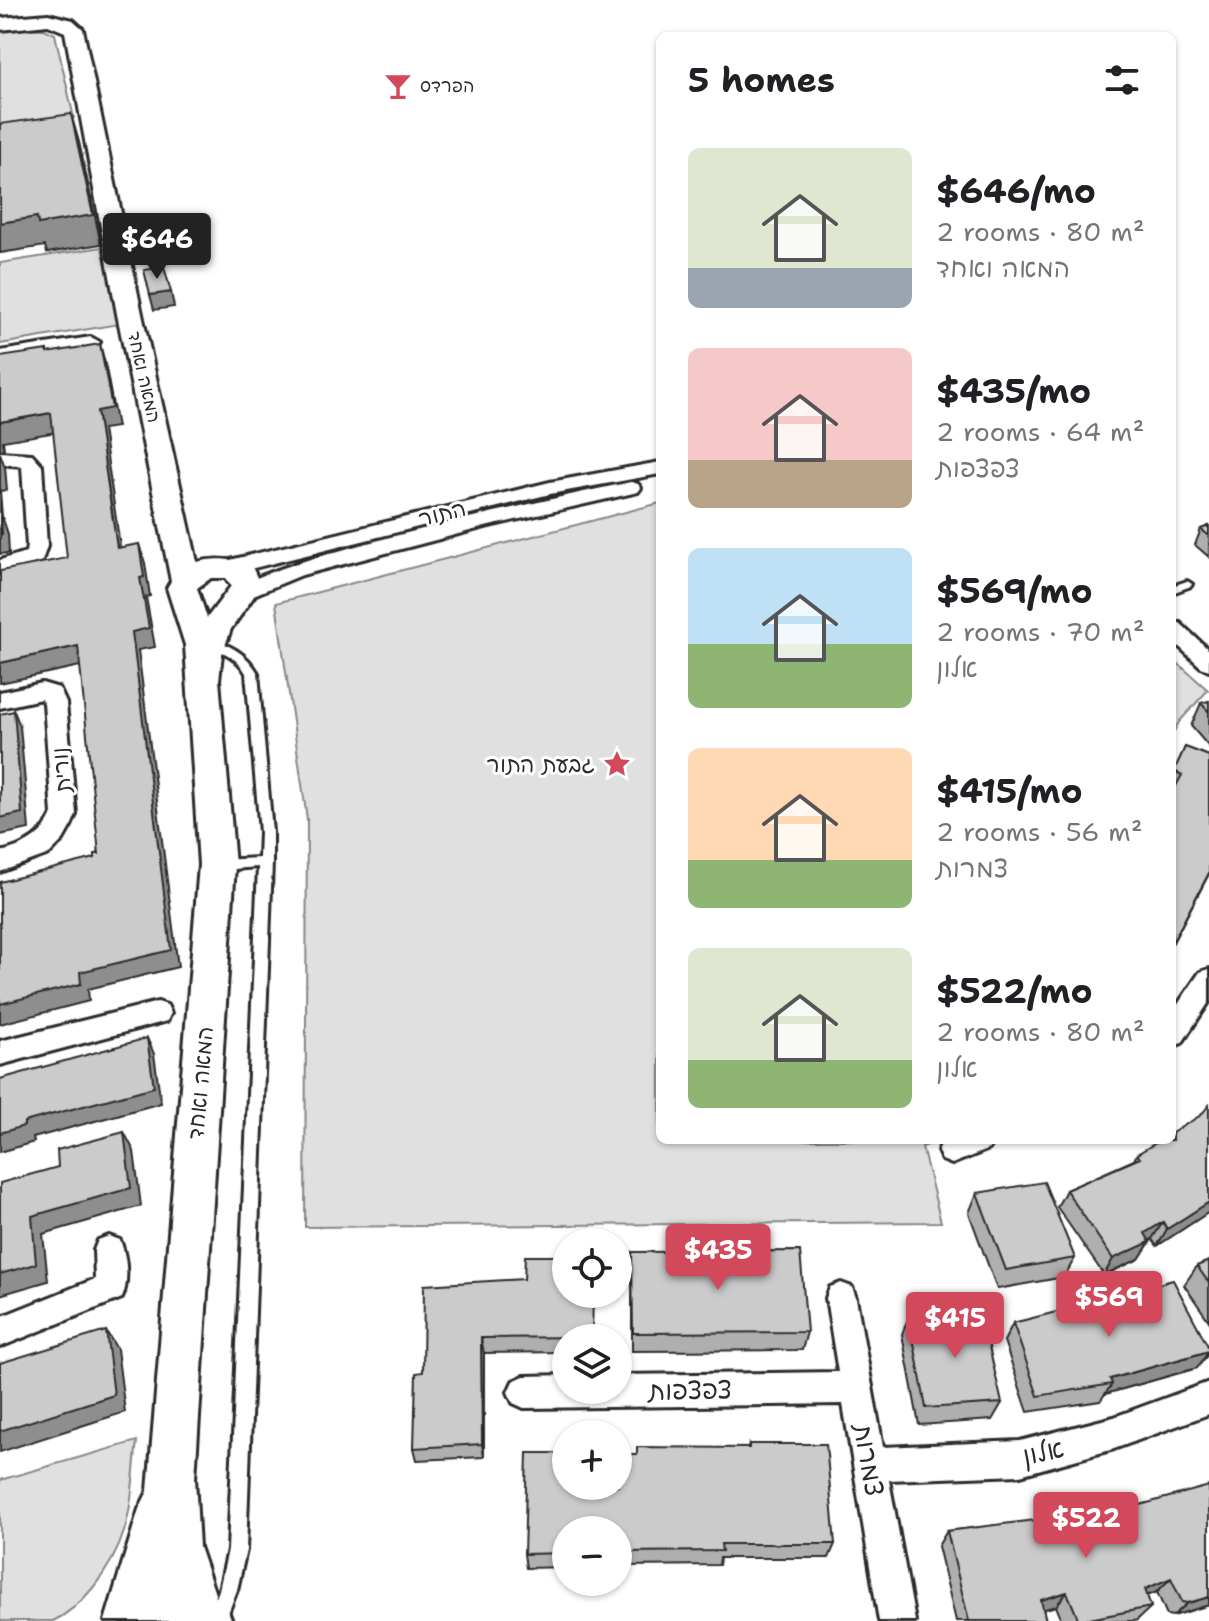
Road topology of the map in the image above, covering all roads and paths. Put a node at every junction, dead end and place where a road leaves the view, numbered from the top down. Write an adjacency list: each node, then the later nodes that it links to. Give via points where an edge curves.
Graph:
1 (0, 24): 7 (street, המאה ואחד, via 60,21 74,29)
2 (91, 342): 3 (street)
3 (0, 356)
4 (0, 458): 8 (street, via 25,458 32,465 37,546 35,556)
5 (656, 469): 9 (street, התור, via 465,507)
6 (656, 483): 13 (street, התור, via 354,554 272,577)
7 (178, 528): 9 (street, המאה ואחד, via 186,545); 12 (street, המאה ואחד)
8 (0, 567)
9 (221, 567): 12 (street, via 198,572); 13 (street, המאה ואחד, via 246,580)
10 (1187, 584): 11 (lane)
11 (1176, 588)
12 (186, 592): 13 (street, via 210,609); 17 (street, המאה ואחד)
13 (241, 597): 15 (street, המאה ואחד)
14 (1176, 632): 16 (street)
15 (209, 642): 17 (street, המאה ואחד); 20 (lane, via 235,652 252,673)
16 (1209, 662)
17 (203, 689): 21 (street, המאה ואחד)
18 (0, 700): 19 (street, נורית, via 42,691 51,694 64,814 59,832 41,846)
19 (0, 862)
20 (266, 862): 21 (lane); 36 (lane, via 237,1550 228,1590)
21 (217, 865): 35 (street, המאה ואחד)
22 (1209, 980): 24 (street)
23 (158, 1013): 25 (street)
24 (1176, 1029)
25 (0, 1053)
26 (969, 1144): 27 (street)
27 (952, 1151)
28 (109, 1250): 30 (street, via 111,1288)
29 (841, 1298): 31 (street, צמרות)
30 (0, 1332)
31 (857, 1388): 32 (street, צפצפות); 34 (street, צמרות)
32 (524, 1392)
33 (1209, 1398): 34 (street, אלון, via 1114,1433 1020,1458)
34 (870, 1464): 39 (street, צמרות)
35 (171, 1478): 36 (street, המאה ואחד, via 175,1547); 37 (street, המאה ואחד)
36 (207, 1619): 38 (street, via 175,1611)
37 (130, 1621)
38 (139, 1621)
39 (897, 1621)

